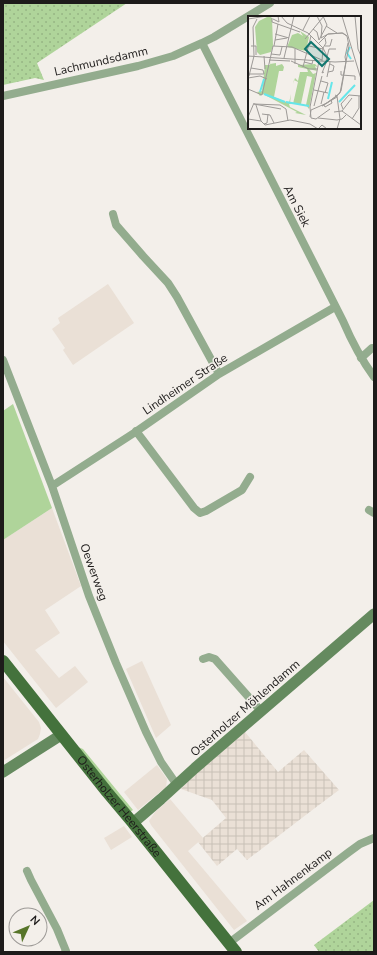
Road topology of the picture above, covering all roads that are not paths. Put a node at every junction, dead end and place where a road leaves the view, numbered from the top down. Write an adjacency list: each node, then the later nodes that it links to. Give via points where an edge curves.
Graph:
1 (270, 3): 2 (street, Lachmundsdamm)
2 (248, 16)
3 (248, 16): 4 (street, Lachmundsdamm)
4 (202, 44): 5 (street, Lachmundsdamm, via 153,62); 7 (street, Am Siek)
5 (3, 96)
6 (113, 214): 11 (street, via 116,225 168,283)
7 (335, 307): 9 (street, Am Siek); 11 (street, Lindheimer Straße)
8 (374, 348): 9 (street)
9 (361, 358): 12 (street, Am Siek)
10 (3, 360): 15 (street, Oewerweg)
11 (219, 374): 13 (street, Lindheimer Straße)
12 (374, 377)
13 (136, 431): 14 (street, via 200,513 242,490); 15 (street, Lindheimer Straße)
14 (250, 477)
15 (52, 486): 22 (street, Oewerweg, via 116,663 146,732 161,762)
16 (374, 614): 19 (main road, Osterholzer Möhlendamm)
17 (203, 659): 19 (street, via 216,659)
18 (3, 661): 20 (main road, Osterholzer Heerstraße)
19 (262, 711): 22 (main road, Osterholzer Möhlendamm)
20 (61, 735): 21 (main road); 23 (main road, Osterholzer Heerstraße)
21 (3, 772)
22 (177, 785): 23 (main road, Osterholzer Möhlendamm)
23 (133, 823): 26 (main road, Osterholzer Heerstraße)
24 (374, 838): 26 (street, Am Hahnenkamp, via 348,852)
25 (27, 871): 27 (street, via 57,929)
26 (233, 947)
27 (65, 952)

